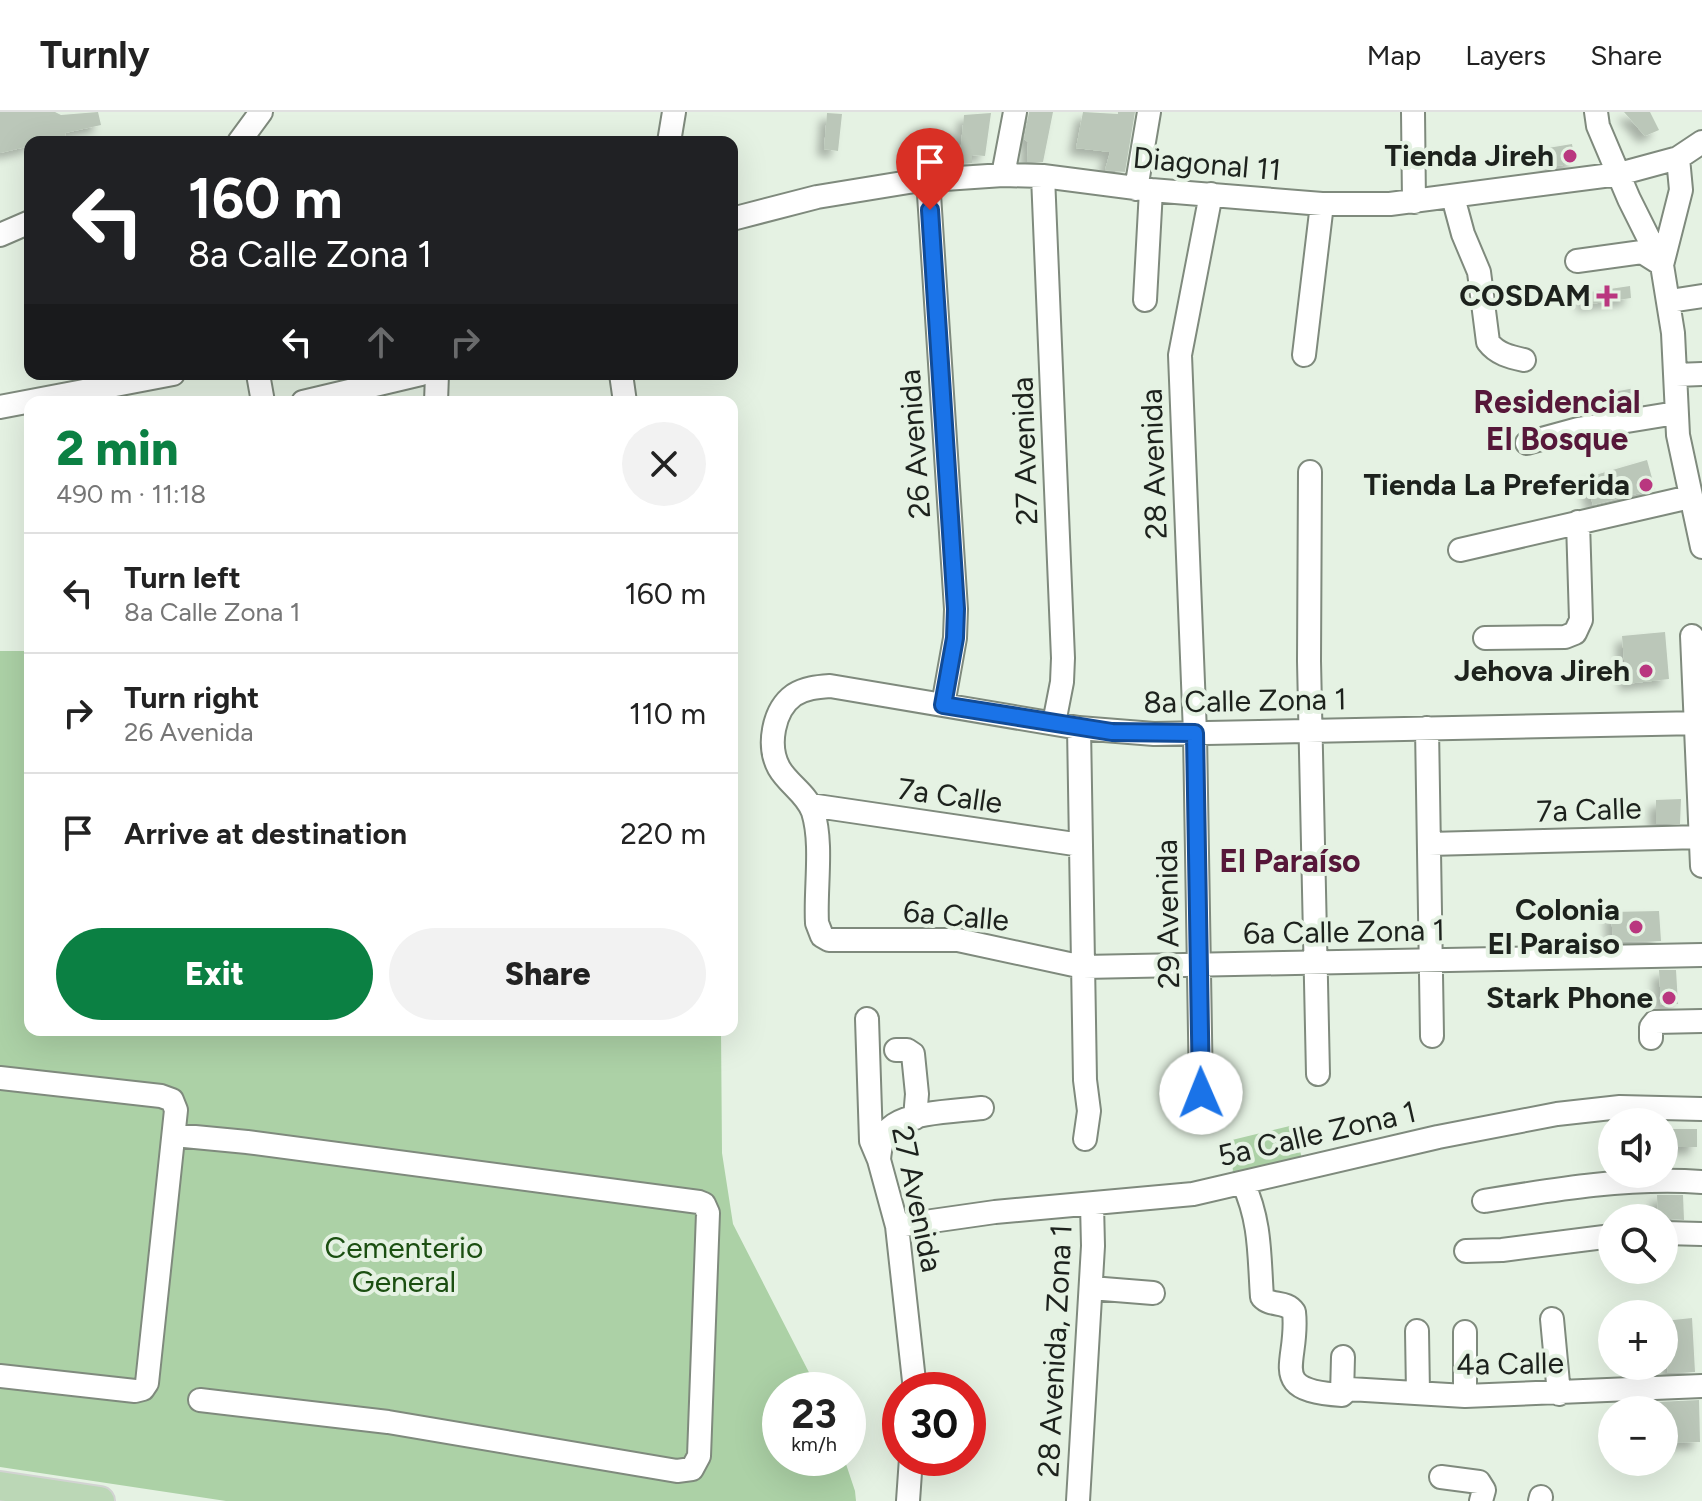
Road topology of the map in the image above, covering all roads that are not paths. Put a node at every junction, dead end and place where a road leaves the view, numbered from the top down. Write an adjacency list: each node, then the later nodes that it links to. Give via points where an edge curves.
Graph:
1 (261, 112): 7 (street)
2 (674, 112): 8 (street)
3 (1015, 112): 12 (street)
4 (1149, 112): 15 (street)
5 (1413, 112): 19 (street)
6 (1596, 112): 11 (street)
7 (243, 136)
8 (670, 136)
9 (1702, 142): 10 (street, Diagonal 11)
10 (1678, 158): 11 (street, Diagonal 11); 24 (street, via 1681,190)
11 (1619, 174): 17 (street, Diagonal 11); 24 (street)
12 (1003, 175): 13 (street, Diagonal 11); 14 (street, Diagonal 11)
13 (1043, 176): 15 (street, Diagonal 11); 48 (street, 27 Avenida, via 1063,658)
14 (928, 179): 20 (street, Diagonal 11, via 817,197); 47 (street, 26 Avenida, via 956,609)
15 (1144, 190): 16 (street, Diagonal 11); 26 (street)
16 (1211, 194): 18 (street, Diagonal 11); 53 (street, 28 Avenida, via 1180,355)
17 (1453, 197): 19 (street, Diagonal 11); 29 (street, via 1479,272 1488,342 1494,350)
18 (1317, 198): 19 (street, Diagonal 11, via 1359,205); 28 (street)
19 (1414, 202)
20 (738, 217)
21 (24, 225): 22 (street)
22 (0, 235)
23 (1577, 261): 24 (street, via 1642,252)
24 (1662, 265): 27 (street)
25 (1702, 296): 27 (street)
26 (1145, 300)
27 (1670, 301): 31 (street)
28 (1304, 355)
29 (1524, 360)
30 (1702, 374): 31 (street)
31 (1676, 375): 38 (street)
32 (148, 380): 34 (street)
33 (396, 380): 35 (street)
34 (80, 396)
35 (328, 396)
36 (24, 404): 37 (street)
37 (0, 407)
38 (1676, 413): 39 (street); 41 (street)
39 (1527, 443)
40 (1310, 472): 52 (street)
41 (1693, 487): 42 (street); 43 (street)
42 (1578, 522): 44 (street); 46 (street, via 1581,620 1575,633)
43 (1702, 547)
44 (1460, 550)
45 (1692, 636): 49 (street)
46 (1485, 638)
47 (943, 705): 48 (street, 8a Calle Zona 1); 54 (street, 8a Calle Zona 1, via 830,686 794,695 779,714 775,760)
48 (1054, 723): 50 (street, 8a Calle Zona 1)
49 (1699, 723): 51 (street, 8a Calle Zona 1); 55 (street)
50 (1079, 728): 53 (street, 8a Calle Zona 1); 57 (street)
51 (1427, 728): 52 (street, 8a Calle Zona 1); 56 (street)
52 (1311, 731): 53 (street, 8a Calle Zona 1); 61 (street)
53 (1195, 733): 62 (street, 29 Avenida)
54 (810, 805): 57 (street, 7a Calle); 63 (street, 6a Calle, via 822,936 834,941 976,942)
55 (1701, 837): 56 (street, 7a Calle); 58 (street)
56 (1429, 844): 60 (street)
57 (1081, 845): 63 (street)
58 (1702, 866)
59 (1702, 955): 60 (street, 6a Calle Zona 1)
60 (1431, 960): 61 (street, 6a Calle Zona 1); 66 (street)
61 (1315, 962): 62 (street, 6a Calle Zona 1); 69 (street)
62 (1199, 964): 63 (street, 6a Calle Zona 1); 71 (street, 29 Avenida)
63 (1083, 967): 76 (street, via 1089,1111)
64 (867, 1019): 77 (street, 27 Avenida, via 871,1141)
65 (1702, 1021): 67 (street, via 1655,1022)
66 (1432, 1036)
67 (1651, 1038)
68 (896, 1050): 74 (street, via 913,1054)
69 (1318, 1074)
70 (0, 1078): 75 (street, via 167,1097 175,1105)
71 (1201, 1093)
72 (982, 1108): 74 (street)
73 (1702, 1109): 79 (street, 5a Calle Zona 1, via 1620,1107 1557,1114)
74 (915, 1118): 77 (street, via 887,1132)
75 (174, 1135): 94 (street, via 143,1389); 100 (street, via 699,1202 708,1213 699,1456 692,1469 677,1471 402,1424)
76 (1085, 1139)
77 (879, 1160): 82 (street, 27 Avenida)
78 (1702, 1182): 80 (street, via 1577,1185)
79 (1243, 1183): 81 (street, 5a Calle Zona 1, via 1170,1198); 97 (street, via 1259,1240 1262,1297 1292,1308 1295,1317 1292,1374 1301,1388)
80 (1484, 1201)
81 (1092, 1204): 82 (street, 5a Calle Zona 1); 87 (street, 28 Avenida, Zona 1)
82 (897, 1226): 93 (street, 27 Avenida)
83 (1678, 1233): 84 (street)
84 (1702, 1234)
85 (1598, 1238): 86 (street)
86 (1466, 1251)
87 (1091, 1288): 88 (street); 106 (street, 28 Avenida, Zona 1)
88 (1153, 1293)
89 (1552, 1319): 98 (street)
90 (1417, 1331): 96 (street)
91 (1465, 1332): 99 (street)
92 (1343, 1357): 97 (street)
93 (913, 1372)
94 (0, 1376)
95 (1702, 1386): 98 (street, 4a Calle)
96 (1418, 1393): 97 (street, 4a Calle, via 1349,1389); 99 (street, 4a Calle)
97 (1332, 1394)
98 (1559, 1394): 99 (street, 4a Calle)
99 (1465, 1396)
100 (200, 1400)
101 (910, 1476): 105 (street)
102 (1441, 1477): 107 (street, via 1479,1482 1484,1490)
103 (0, 1486): 104 (main road)
104 (100, 1501)
105 (908, 1501)
106 (1078, 1501)
107 (1481, 1501)

